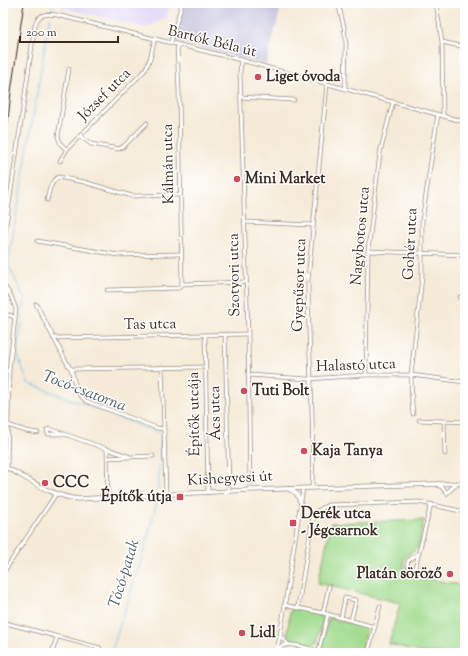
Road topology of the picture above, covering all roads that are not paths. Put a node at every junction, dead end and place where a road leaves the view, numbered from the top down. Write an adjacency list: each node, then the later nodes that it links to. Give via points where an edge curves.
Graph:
1 (182, 3): 5 (street)
2 (338, 3): 12 (street, via 346,43)
3 (436, 3): 6 (street)
4 (155, 38): 5 (street, Bartók Béla út); 20 (street, József utca, via 145,70); 28 (street, Bartók Béla út, via 57,15 47,14 38,18 33,34)
5 (171, 42): 7 (street, Bartók Béla út)
6 (442, 42): 8 (street); 17 (street)
7 (177, 44): 9 (street, Bartók Béla út); 23 (street, Kálmán utca)
8 (465, 47)
9 (241, 60): 11 (street, Bartók Béla út); 13 (street, Szotyori utca)
10 (69, 69): 21 (street, via 58,136 59,142)
11 (327, 84): 12 (street, Bartók Béla út); 26 (street, Gyepűsor utca)
12 (344, 89): 15 (street, Bartók Béla út)
13 (241, 97): 14 (street); 25 (street, Szotyori utca)
14 (294, 100)
15 (393, 102): 16 (street, Bartók Béla út); 29 (street, Nagybotos utca, via 380,153)
16 (438, 114): 17 (street, Bartók Béla út); 30 (street, Gohér utca, via 422,221)
17 (443, 116): 18 (street, Bartók Béla út)
18 (465, 122)
19 (147, 123): 20 (street, via 119,149 91,144)
20 (80, 136): 21 (street, József utca)
21 (67, 149): 22 (street, József utca)
22 (60, 161)
23 (180, 195): 24 (street, via 132,196 61,177 55,178 51,184); 31 (street, Kálmán utca)
24 (47, 200)
25 (245, 222): 26 (street); 33 (street, Szotyori utca)
26 (313, 225): 54 (street, Gyepűsor utca, via 308,280)
27 (37, 241): 31 (street, via 118,255)
28 (3, 246)
29 (368, 251): 30 (street); 52 (street, Nagybotos utca)
30 (422, 253): 32 (street); 53 (street, Gohér utca)
31 (182, 254): 34 (street, Kálmán utca)
32 (465, 255)
33 (246, 282): 34 (street); 43 (street, Szotyori utca)
34 (182, 284): 36 (street, via 179,288)
35 (4, 285): 40 (street); 41 (street, via 14,302)
36 (107, 290)
37 (460, 297): 38 (street)
38 (465, 297)
39 (36, 304): 45 (street)
40 (3, 315): 41 (street)
41 (15, 318): 50 (street)
42 (225, 334): 43 (street, Tas utca); 44 (street, Tas utca); 82 (street, Ács utca)
43 (248, 334): 51 (street, Szotyori utca)
44 (205, 335): 45 (street, Tas utca); 47 (street, Építők utcája)
45 (53, 338): 48 (street)
46 (162, 367): 47 (street); 48 (street); 61 (street)
47 (205, 367): 81 (street, Építők utcája)
48 (70, 368): 61 (street, via 77,392 86,402)
49 (3, 370): 50 (street)
50 (9, 371): 60 (street)
51 (248, 375): 54 (street, Halastó utca); 80 (street, Szotyori utca)
52 (366, 375): 53 (street, Halastó utca); 54 (street, Halastó utca)
53 (412, 375): 55 (street, Halastó utca); 56 (street, Gohér utca)
54 (311, 379): 78 (street, Gyepűsor utca)
55 (465, 382)
56 (413, 414)
57 (419, 420): 58 (street)
58 (444, 421): 59 (street); 67 (street)
59 (465, 422)
60 (8, 425): 62 (street); 64 (street)
61 (164, 429): 84 (street)
62 (38, 433)
63 (65, 434): 63 (street, via 50,429 46,431 48,434); 65 (street)
64 (7, 449): 68 (street); 73 (street)
65 (107, 449): 66 (street); 72 (street)
66 (118, 452): 70 (street); 71 (street)
67 (445, 454)
68 (3, 456)
69 (153, 456): 71 (street)
70 (116, 457): 71 (street); 72 (street)
71 (130, 457)
72 (107, 458): 85 (street)
73 (5, 467): 83 (street, Kishegyesi út)
74 (458, 484): 75 (street, Kishegyesi út); 76 (street, Kishegyesi út); 76 (street, via 447,494)
75 (465, 484)
76 (437, 485): 78 (street, Kishegyesi út)
77 (303, 488): 78 (street, Kishegyesi út); 79 (street, Kishegyesi út); 86 (street)
78 (312, 488)
79 (288, 489): 80 (street, Kishegyesi út); 86 (street, via 297,494)
80 (250, 490): 82 (street, Kishegyesi út)
81 (208, 492): 82 (street, Kishegyesi út); 84 (street, Kishegyesi út)
82 (229, 492)
83 (56, 494): 85 (street, Kishegyesi út, via 78,499); 90 (street)
84 (166, 494): 85 (street, Kishegyesi út)
85 (108, 498)
86 (301, 504): 92 (street)
87 (431, 504): 88 (street); 89 (street); 94 (street, via 328,504 317,511 312,521)
88 (465, 512)
89 (419, 552): 89 (street, via 415,568 411,569 407,565 408,561)
90 (3, 572)
91 (329, 586): 95 (street)
92 (284, 605): 94 (street); 102 (street)
93 (380, 606): 100 (street)
94 (298, 607): 95 (street)
95 (323, 613): 96 (street)
96 (328, 614): 97 (street); 107 (street)
97 (340, 618): 98 (street); 98 (street, via 346,598 356,600)
98 (352, 620): 100 (street)
99 (4, 622): 101 (street); 103 (street)
100 (375, 627): 109 (street)
101 (3, 632)
102 (280, 636): 104 (street); 106 (street)
103 (57, 637): 105 (street); 108 (street)
104 (290, 645): 106 (street, via 284,645); 107 (street)
105 (100, 648)
106 (277, 651)
107 (318, 652)
108 (52, 653)
109 (368, 653)

